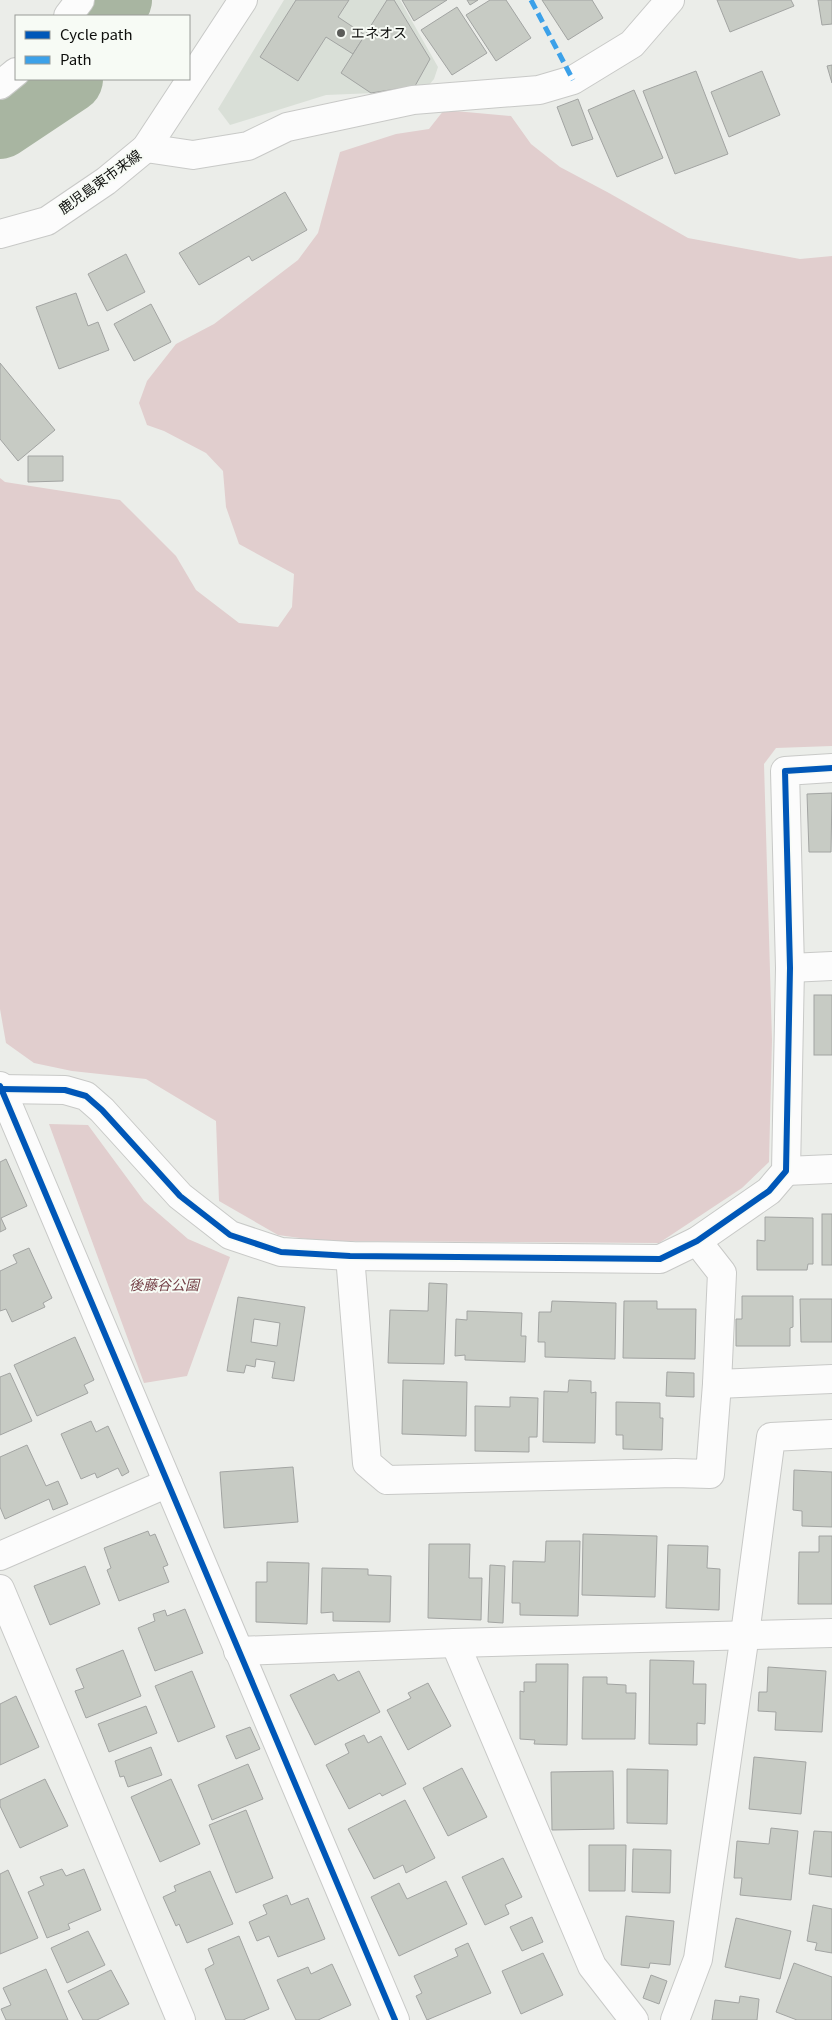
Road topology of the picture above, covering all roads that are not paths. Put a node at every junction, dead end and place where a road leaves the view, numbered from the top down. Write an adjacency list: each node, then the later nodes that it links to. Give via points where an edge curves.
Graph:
1 (80, 0): 4 (street)
2 (243, 0): 7 (street, 鹿児島東市来線)
3 (670, 0): 7 (street, via 632,44 573,80 540,90 413,100 287,127 248,146 192,155)
4 (69, 15)
5 (15, 73): 6 (street)
6 (0, 85)
7 (146, 148): 8 (street, 鹿児島東市来線, via 106,182 47,221)
8 (0, 234)
9 (832, 768): 11 (street, via 785,771)
10 (832, 966): 11 (street)
11 (790, 968): 14 (street)
12 (1, 1087): 16 (street, via 65,1090 86,1096 180,1196 230,1235 281,1252); 20 (street)
13 (832, 1169): 14 (street)
14 (786, 1171): 15 (street, via 769,1191)
15 (698, 1241): 16 (street, via 660,1259); 18 (street, via 722,1273)
16 (350, 1256): 18 (street, via 367,1463 387,1480 710,1474)
17 (832, 1379): 18 (street)
18 (717, 1384)
19 (832, 1434): 24 (street, via 771,1437)
20 (168, 1483): 21 (street); 26 (street)
21 (0, 1556)
22 (0, 1589): 27 (street)
23 (832, 1633): 24 (street)
24 (745, 1634): 25 (street); 30 (street, via 698,1959)
25 (455, 1642): 26 (street); 29 (street, via 592,1966)
26 (238, 1651): 28 (street)
27 (182, 2020)
28 (395, 2020)
29 (634, 2020)
30 (675, 2020)

